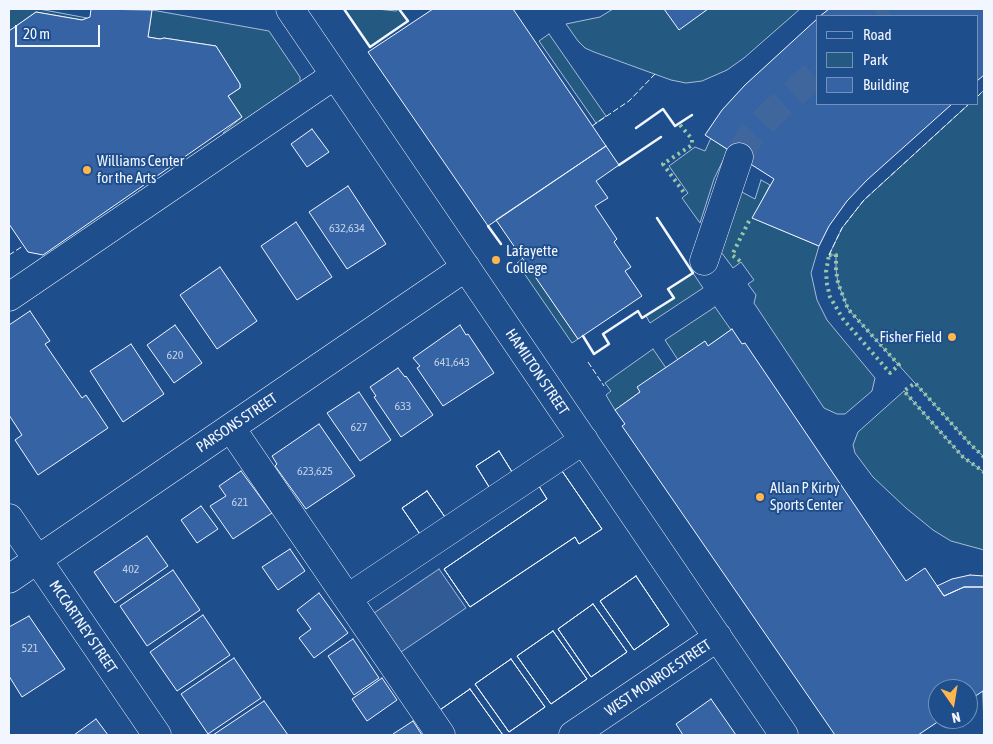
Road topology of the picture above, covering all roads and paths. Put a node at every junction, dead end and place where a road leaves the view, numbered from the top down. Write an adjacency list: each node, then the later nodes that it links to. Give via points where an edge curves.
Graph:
1 (290, 9): 2 (street, HAMILTON STREET)
2 (335, 75): 5 (street, HAMILTON STREET); 6 (street)
3 (739, 157): 4 (street)
4 (704, 261)
5 (466, 267): 7 (street, PARSONS STREET); 8 (street, HAMILTON STREET)
6 (9, 297)
7 (231, 428): 10 (street, PARSONS STREET); 12 (street)
8 (584, 440): 12 (street); 13 (street, HAMILTON STREET)
9 (9, 518): 10 (street, MCCARTNEY STREET)
10 (37, 560): 11 (street, PARSONS STREET); 14 (street, MCCARTNEY STREET)
11 (9, 579)
12 (348, 598): 15 (street)
13 (718, 637): 16 (street, WEST MONROE STREET); 17 (street, HAMILTON STREET)
14 (157, 735)
15 (441, 735)
16 (573, 735)
17 (784, 735)

